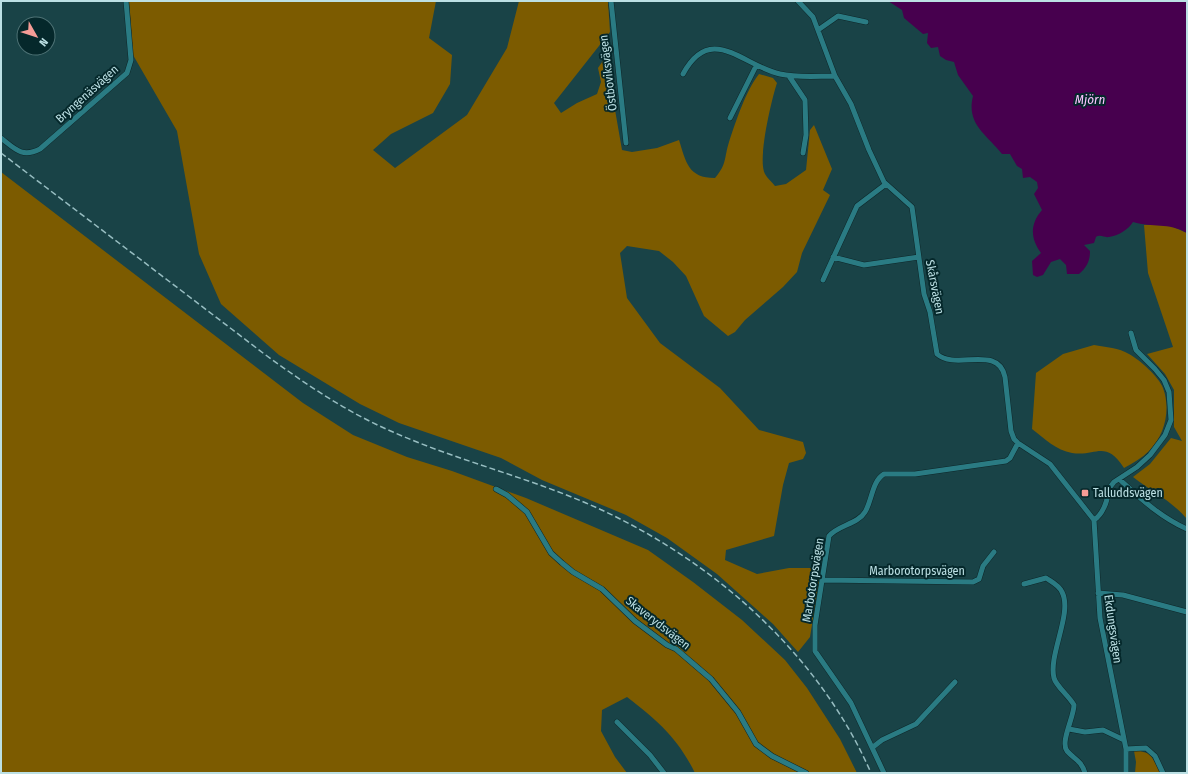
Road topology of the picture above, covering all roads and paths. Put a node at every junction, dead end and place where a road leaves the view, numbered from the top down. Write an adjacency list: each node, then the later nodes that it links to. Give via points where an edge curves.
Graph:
1 (126, 1): 11 (street, Bryngenäsvägen, via 131,60 127,73 32,153 19,152)
2 (611, 1): 12 (street, Östboviksvägen)
3 (798, 1): 5 (street, Skårsvägen, via 809,11)
4 (866, 22): 5 (street, via 838,16)
5 (818, 30): 9 (street, Skårsvägen)
6 (756, 66): 7 (street, via 737,54 716,49 705,51 691,60); 8 (street); 10 (street)
7 (683, 74)
8 (788, 76): 9 (street); 13 (street, via 804,100 806,135)
9 (835, 76): 14 (street, Skårsvägen, via 851,104)
10 (730, 118)
11 (1, 138)
12 (626, 143)
13 (803, 153)
14 (886, 184): 15 (street, Skårsvägen, via 912,207); 16 (street, via 857,206)
15 (919, 257): 16 (street, via 864,265); 19 (street, Skårsvägen, via 936,350 940,356 947,359 988,360 998,363 1005,377 1011,431)
16 (833, 258): 17 (street)
17 (823, 280)
18 (1131, 333): 20 (street, via 1136,350 1164,380 1169,392 1171,420 1165,435 1145,460)
19 (1018, 443): 22 (street, via 1050,464); 25 (street, Marbotorpsvägen, via 1006,461 915,474 888,473 880,476 864,513 837,528 829,536)
20 (1119, 478): 22 (street, via 1107,491 1103,509); 23 (street, via 1150,507)
21 (496, 489): 36 (street, Skaverydsvägen, via 527,512 550,553 562,564 602,589 635,621 711,679 738,712 756,744 772,756)
22 (1094, 520): 27 (street, Ekdungsvägen)
23 (1187, 529)
24 (994, 552): 25 (street, Marborotorpsvägen, via 983,566 979,579 973,582)
25 (823, 580): 33 (street, Marbotorpsvägen, via 815,625 815,651 851,703)
26 (1024, 584): 31 (street, via 1046,578 1057,585 1063,593 1064,611 1053,668 1057,684 1069,695 1074,705)
27 (1098, 593): 28 (street, via 1123,594); 32 (street, Ekdungsvägen, via 1106,653)
28 (1187, 612)
29 (955, 682): 33 (street, via 916,724)
30 (617, 722): 35 (street)
31 (1069, 729): 32 (street, via 1085,732 1103,730); 38 (street, via 1064,742 1065,747 1081,763)
32 (1124, 740): 34 (street, Ekdungsvägen)
33 (873, 747): 37 (street, Marbotorpsvägen)
34 (1126, 748): 39 (street, Ekdungsvägen); 40 (street, via 1146,748 1155,756)
35 (664, 773)
36 (806, 773)
37 (884, 773)
38 (1085, 773)
39 (1126, 773)
40 (1163, 773)

